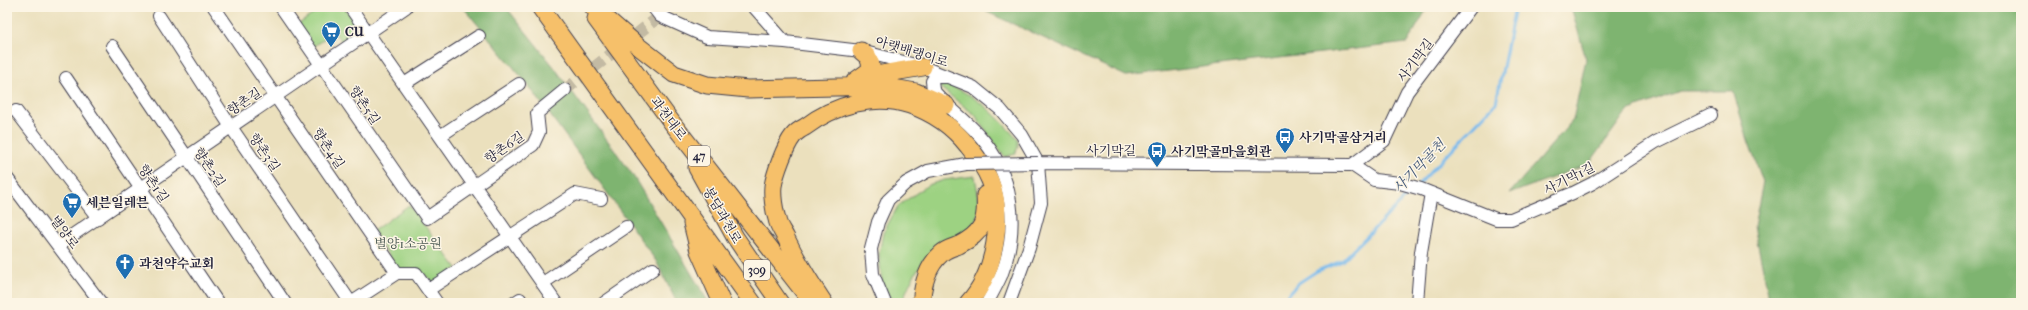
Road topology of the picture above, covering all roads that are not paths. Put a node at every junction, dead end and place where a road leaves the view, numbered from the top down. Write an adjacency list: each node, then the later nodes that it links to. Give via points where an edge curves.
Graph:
1 (214, 7): 25 (street, 향촌4길)
2 (281, 7): 17 (street, 향촌5길)
3 (350, 7): 12 (street)
4 (406, 7): 12 (street, 향촌길)
5 (540, 7): 41 (highway)
6 (587, 7): 29 (highway, 과천대로 / 47)
7 (593, 7): 23 (highway, via 674,74 707,85 748,89)
8 (653, 7): 14 (street, 아랫배랭이로, via 660,16 707,37)
9 (754, 7): 14 (street)
10 (1471, 7): 35 (street, 사기막길, via 1408,92 1384,141)
11 (159, 16): 30 (street, 향촌3길)
12 (368, 33): 17 (street, 향촌길); 21 (street)
13 (479, 36): 21 (street)
14 (785, 42): 16 (street, 아랫배랭이로)
15 (112, 46): 32 (street, 향촌2길)
16 (861, 51): 18 (street, 아랫배랭이로); 23 (highway, via 872,65 869,71)
17 (321, 66): 25 (street, 향촌길); 37 (street, 향촌5길, via 427,218)
18 (924, 67): 19 (street, 아랫배랭이로); 23 (highway, via 882,74)
19 (950, 77): 26 (street, via 935,77 932,80 933,90); 34 (street, 아랫배랭이로, via 973,87 1000,109 1022,135)
20 (66, 78): 38 (street, 향촌1길)
21 (404, 84): 31 (street)
22 (519, 84): 31 (street)
23 (849, 86): 26 (highway, via 881,86 916,92)
24 (565, 90): 37 (street, 향촌6길, via 537,113 539,132 533,145)
25 (276, 96): 30 (street, 향촌길); 47 (street, 향촌4길)
26 (946, 105): 65 (street, via 979,135 998,161 1010,193 1012,228 1008,253 1001,276)
27 (16, 111): 42 (street)
28 (1711, 115): 39 (street, 사기막1길, via 1656,142 1578,191 1511,219 1496,219)
29 (673, 124): 59 (highway, 봉담과천로 / 309, via 735,237); 60 (highway, 과천대로 / 47)
30 (231, 127): 32 (street, 향촌길); 53 (street, 향촌3길)
31 (440, 136): 37 (street)
32 (186, 157): 38 (street, 향촌길); 52 (street, 향촌2길)
33 (970, 158): 34 (street, 사기막길, bridge); 61 (highway, via 957,132 935,116 910,104 883,100 861,101 840,107 815,119 793,136 773,186 777,220 800,266); 62 (street, 사기막길, via 928,171 906,183 888,200 878,222 871,249 873,274); 63 (highway, via 985,184 987,210 982,227 972,238 943,251 933,263 926,275); 64 (highway, via 989,174 997,216 996,243 990,269)
34 (1038, 163): 35 (street, 사기막길); 66 (street, 아랫배랭이로, via 1041,203 1029,248)
35 (1352, 165): 39 (street, via 1374,180 1400,183)
36 (7, 178): 45 (street, 별양로)
37 (474, 184): 44 (street)
38 (141, 188): 42 (street, 향촌길); 51 (street, 향촌1길)
39 (1426, 191): 67 (street)
40 (601, 199): 44 (street, via 575,194)
41 (690, 215): 57 (highway, via 699,251); 58 (highway)
42 (98, 218): 45 (street, 향촌길)
43 (626, 227): 48 (street)
44 (509, 235): 48 (street); 49 (street)
45 (58, 245): 50 (street, 별양로)
46 (653, 269): 56 (street)
47 (397, 274): 49 (street, via 416,273); 53 (street)
48 (543, 284): 55 (street)
49 (428, 290): 54 (street)
50 (101, 303)
51 (218, 303)
52 (285, 303)
53 (351, 303)
54 (437, 303)
55 (556, 303)
56 (604, 303)
57 (722, 303)
58 (754, 303)
59 (780, 303)
60 (813, 303)
61 (824, 303)
62 (885, 303)
63 (921, 303)
64 (968, 303)
65 (987, 303)
66 (1009, 303)
67 (1417, 303)

